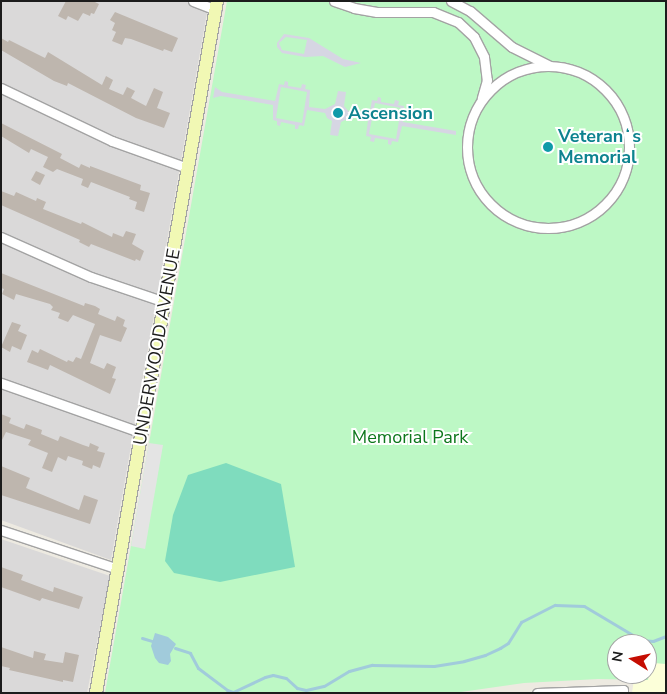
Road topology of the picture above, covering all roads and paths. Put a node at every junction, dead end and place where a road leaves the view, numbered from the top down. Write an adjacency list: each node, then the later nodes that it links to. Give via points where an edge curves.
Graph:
1 (193, 1): 4 (street)
2 (334, 1): 7 (street, via 377,12 433,12 458,22 474,37 484,57 487,80)
3 (452, 1): 5 (street, via 470,11 512,48)
4 (216, 5): 8 (main road, UNDERWOOD AVENUE)
5 (553, 66): 7 (street, via 536,67 509,76); 7 (street, via 575,71 598,84 616,104 627,128 629,155 622,181 611,198 586,219 560,228 534,227 514,221 488,201 474,178 468,152 471,125)
6 (1, 88): 8 (street, via 112,141)
7 (481, 103)
8 (188, 168): 10 (main road, UNDERWOOD AVENUE)
9 (1, 237): 10 (street, via 91,277)
10 (165, 302): 12 (main road, UNDERWOOD AVENUE)
11 (1, 383): 12 (street)
12 (142, 433): 14 (main road, UNDERWOOD AVENUE)
13 (1, 530): 14 (street)
14 (118, 569): 16 (main road, UNDERWOOD AVENUE)
15 (623, 691): 17 (street)
16 (96, 693)
17 (537, 693)

